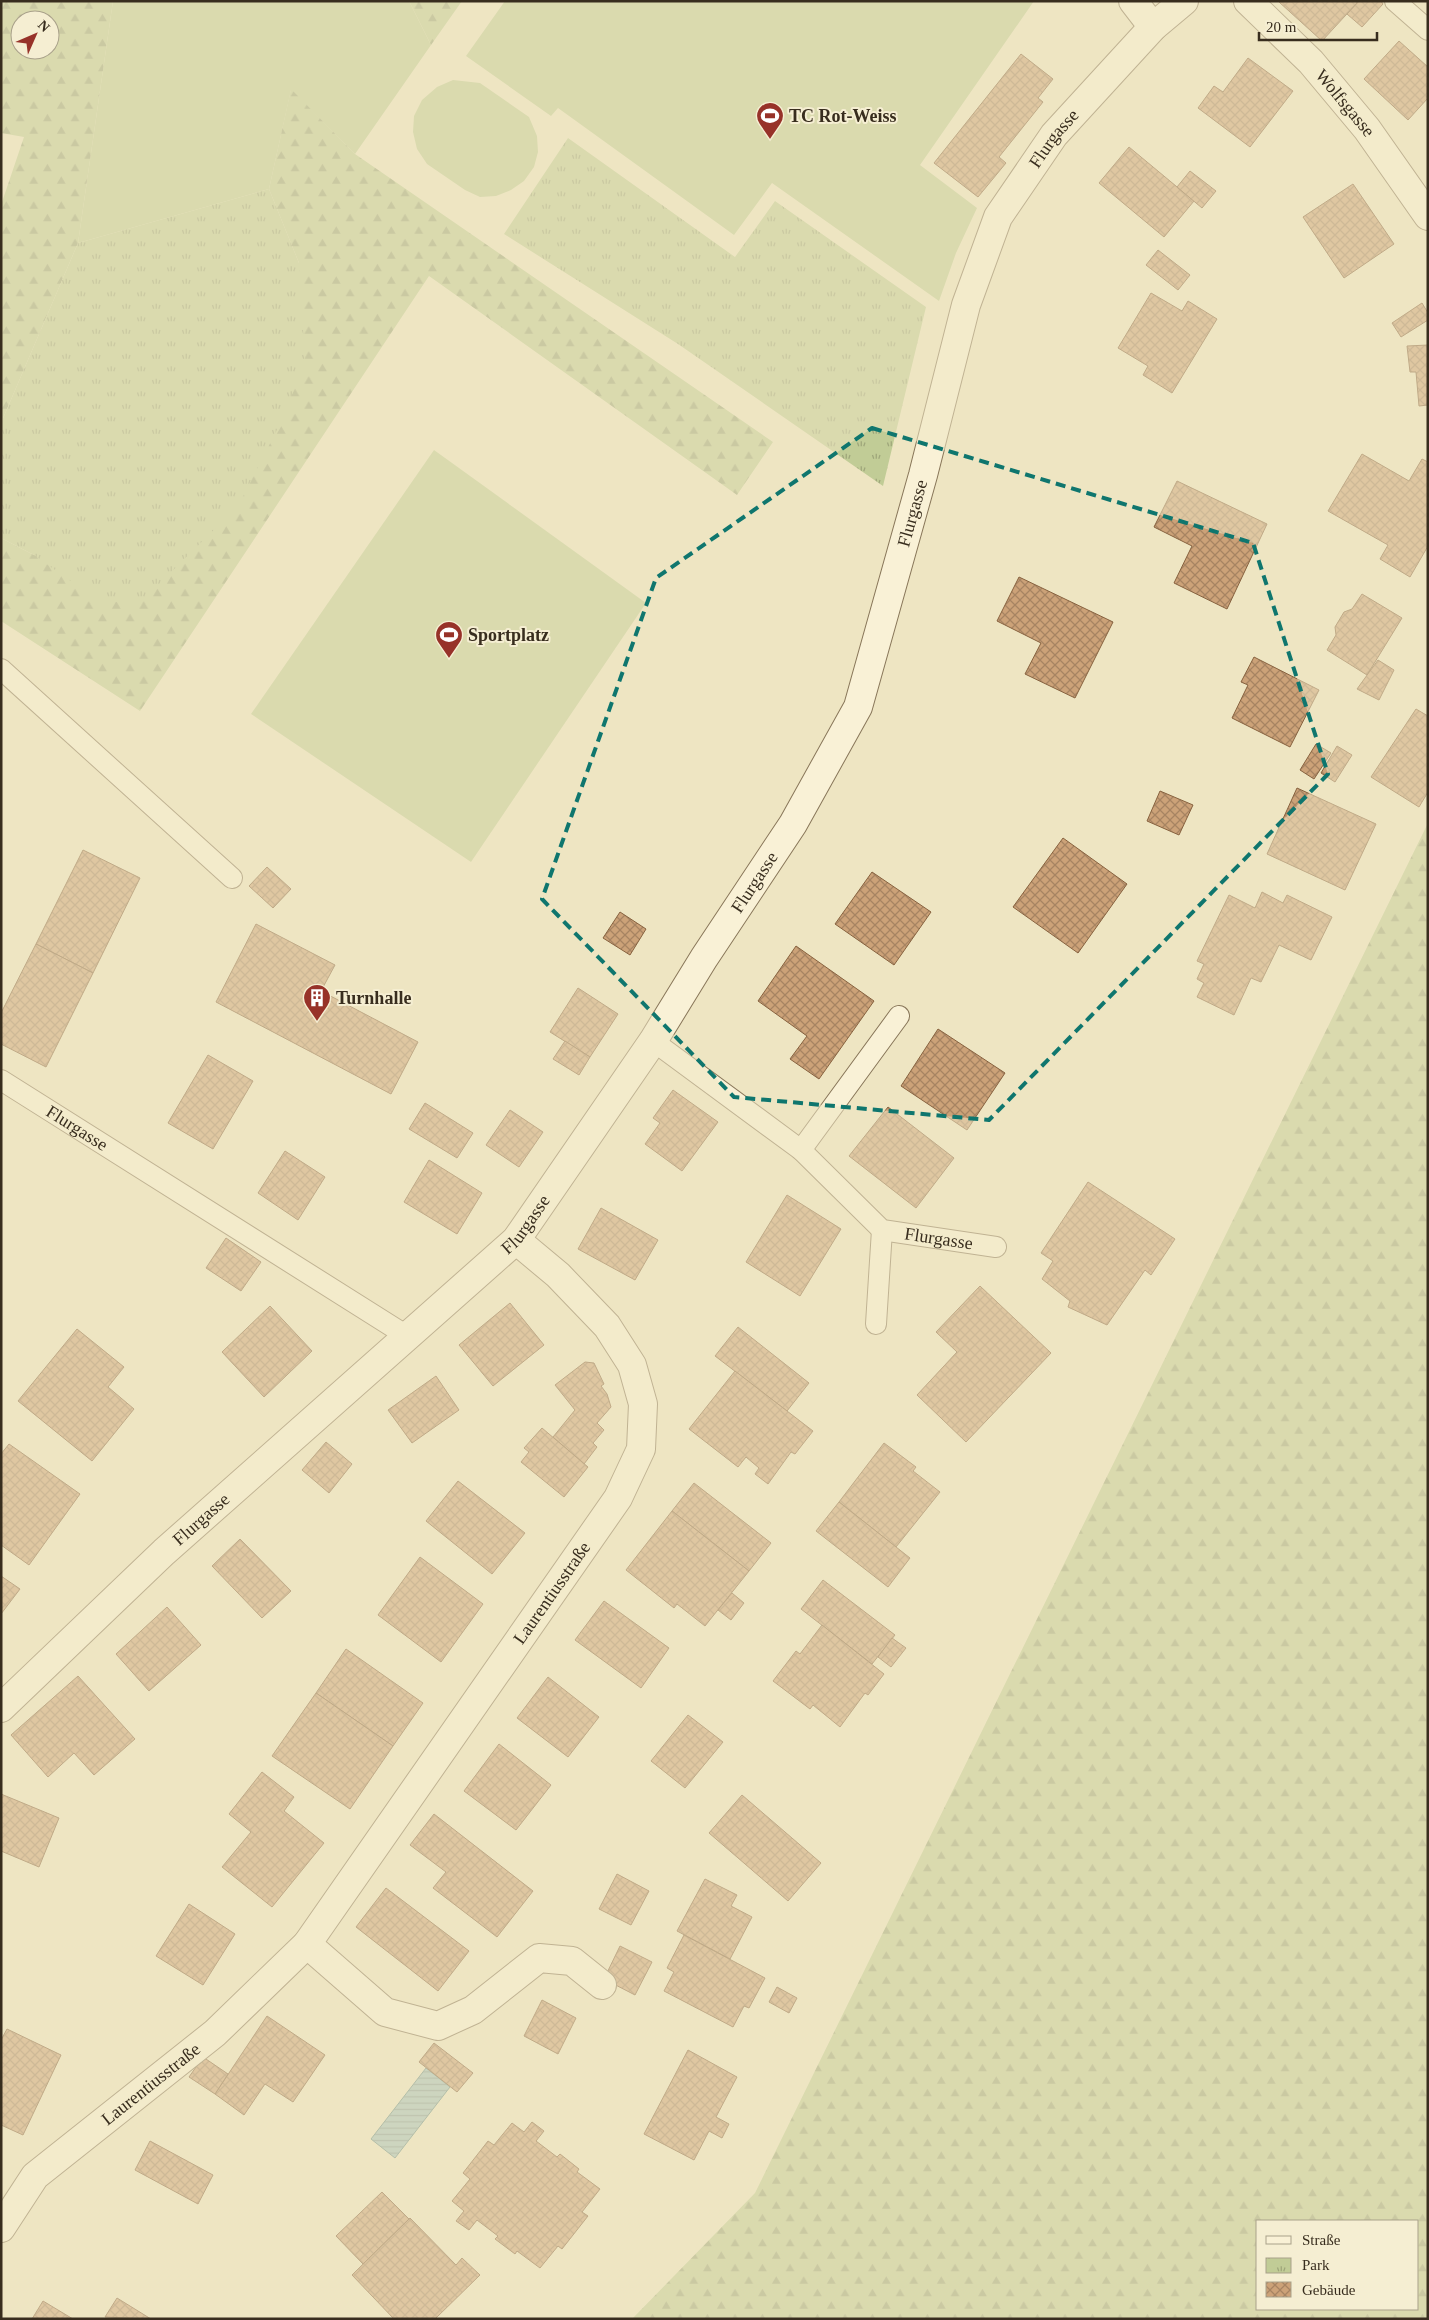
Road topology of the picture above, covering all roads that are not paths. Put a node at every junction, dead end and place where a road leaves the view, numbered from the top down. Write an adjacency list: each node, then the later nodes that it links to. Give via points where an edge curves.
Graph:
1 (1133, 1): 5 (street)
2 (1184, 1): 5 (street, Flurgasse)
3 (1248, 1): 7 (street, Wolfsgasse, via 1311,62 1367,129)
4 (1395, 1): 6 (lane)
5 (1153, 27): 11 (street, Flurgasse, via 1054,135 998,217 966,305 858,707 793,824)
6 (1428, 30)
7 (1428, 216)
8 (1, 669): 9 (lane)
9 (232, 878)
10 (899, 1016): 13 (lane)
11 (653, 1041): 13 (lane, Flurgasse); 15 (street, Flurgasse)
12 (1, 1080): 18 (lane, Flurgasse)
13 (801, 1150): 14 (lane, Flurgasse)
14 (882, 1230): 16 (lane, Flurgasse); 17 (lane, Flurgasse)
15 (516, 1240): 18 (street, Flurgasse); 20 (street, Laurentiusstraße, via 558,1275 607,1326 632,1365 643,1404 641,1449 618,1498)
16 (996, 1247)
17 (876, 1324)
18 (407, 1336): 19 (street, Flurgasse, via 164,1552)
19 (1, 1708)
20 (307, 1944): 21 (street, via 385,2012 438,2026 473,2010 539,1958 572,1961); 22 (street, Laurentiusstraße, via 214,2033 35,2176)
21 (602, 1985)
22 (1, 2228)

